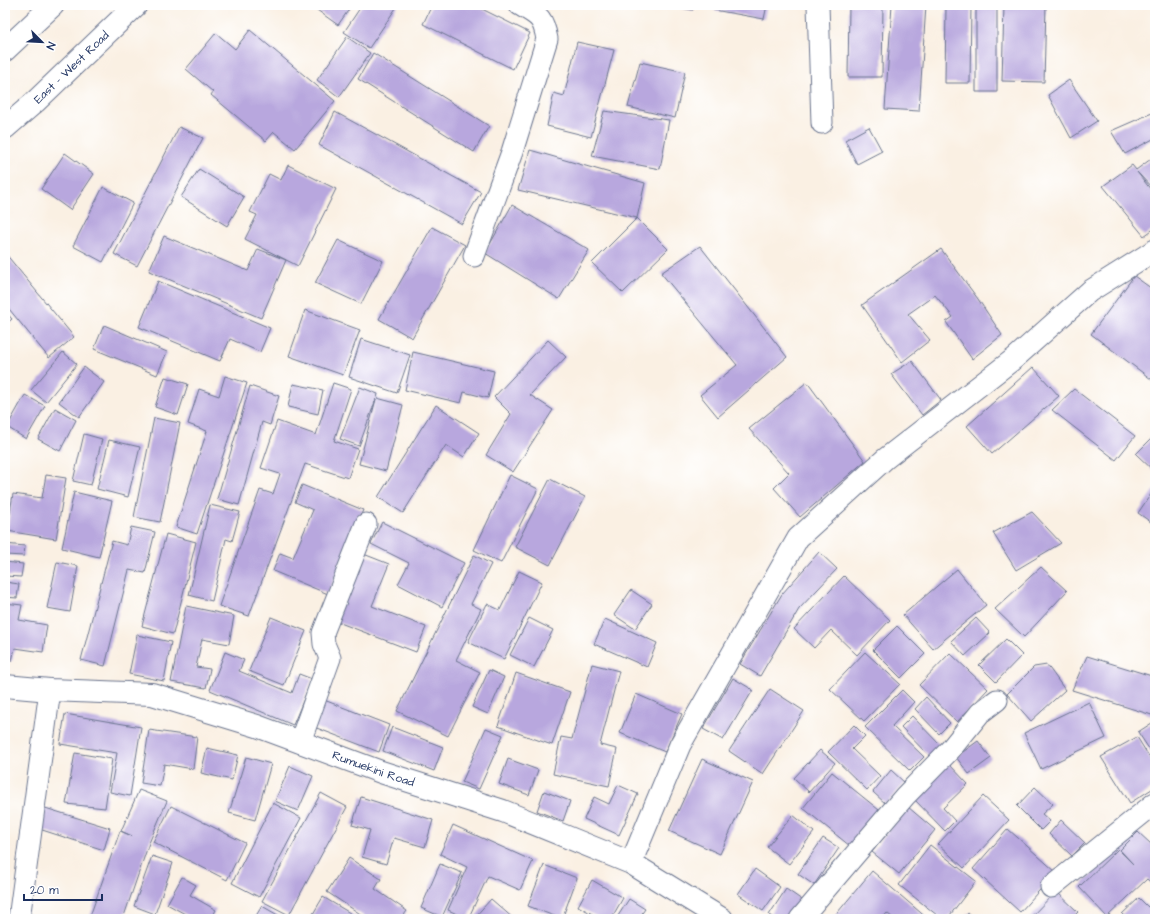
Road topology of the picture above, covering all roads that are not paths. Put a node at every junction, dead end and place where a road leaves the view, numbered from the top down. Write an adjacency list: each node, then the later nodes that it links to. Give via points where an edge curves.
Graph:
1 (53, 5): 5 (street)
2 (136, 5): 7 (street, East - West Road)
3 (520, 5): 9 (street, via 545,23 547,39 512,152)
4 (818, 5): 6 (street)
5 (5, 50)
6 (822, 123)
7 (5, 128)
8 (1155, 250): 16 (street, via 1090,291 1015,358 884,459 798,538 680,745)
9 (474, 256)
10 (366, 524): 14 (street, via 323,633 324,644 330,658)
11 (5, 686): 12 (street, Rumuekini Road)
12 (50, 690): 14 (street, Rumuekini Road, via 152,694); 18 (street)
13 (997, 700): 20 (street, via 980,713 950,750 905,796)
14 (300, 742): 16 (street, Rumuekini Road, via 381,772 503,811)
15 (1155, 803): 17 (street)
16 (631, 863): 19 (street, Rumuekini Road)
17 (1051, 887)
18 (19, 919)
19 (722, 919)
20 (800, 919)

